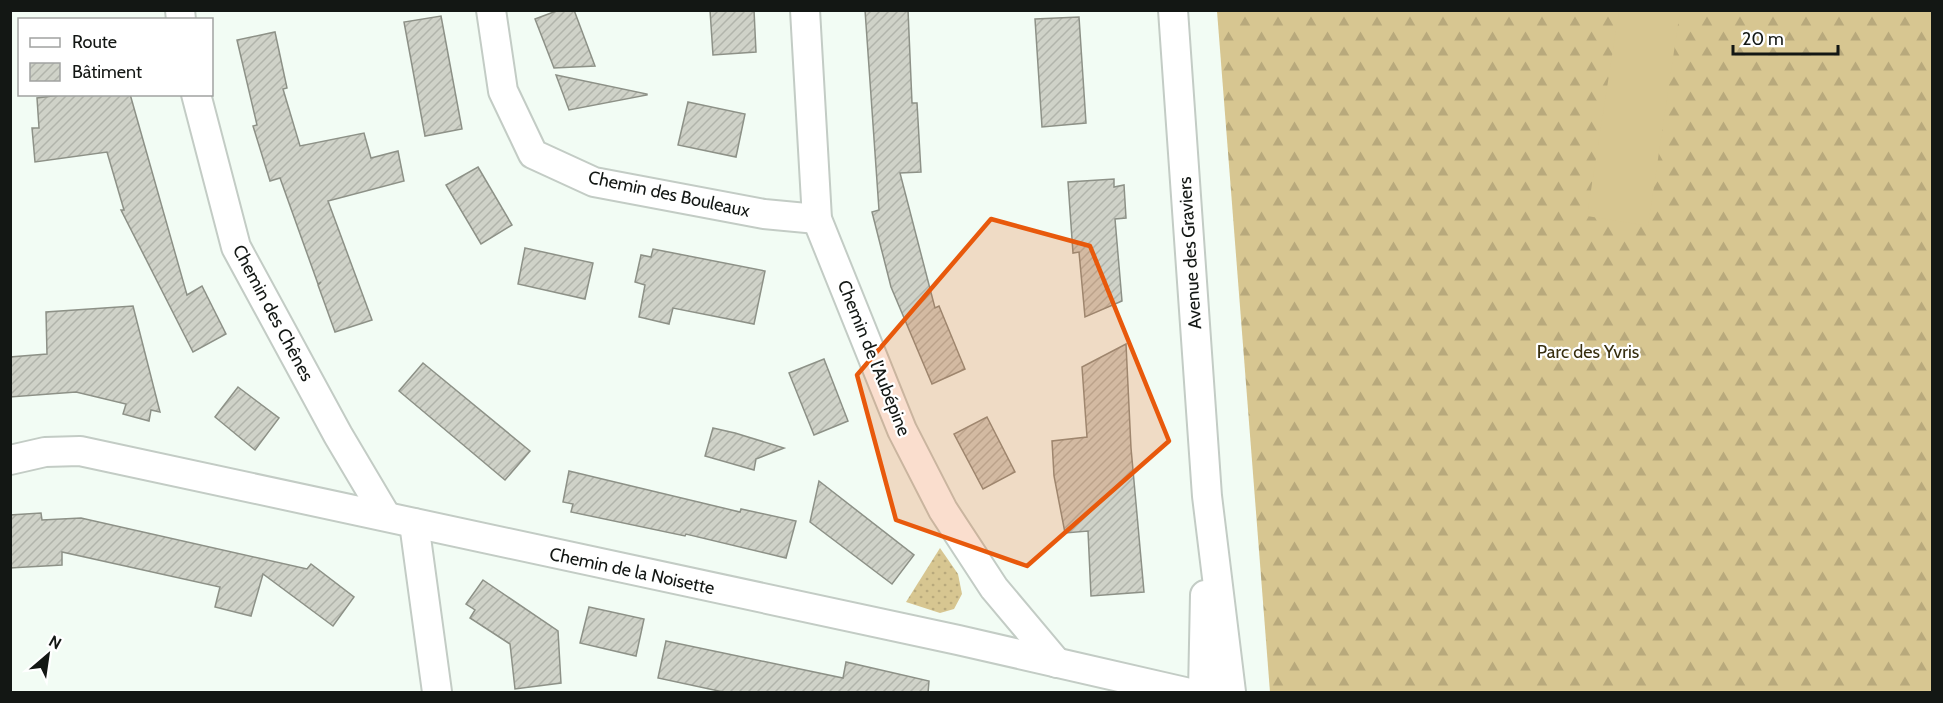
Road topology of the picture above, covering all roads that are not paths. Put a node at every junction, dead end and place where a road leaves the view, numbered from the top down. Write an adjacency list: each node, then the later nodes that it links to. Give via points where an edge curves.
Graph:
1 (491, 10): 5 (street, Chemin des Bouleaux, via 503,91 533,154 594,182 764,214)
2 (805, 10): 5 (street, Chemin de l’Aubépine)
3 (1173, 10): 7 (street, Avenue des Graviers)
4 (196, 96): 8 (street, Chemin des Chênes, via 236,248)
5 (817, 219): 10 (street, Chemin de l’Aubépine, via 902,430 943,510 994,588)
6 (10, 460): 8 (street, Chemin de la Noisette, via 45,452 80,451)
7 (1207, 496): 13 (street, Avenue des Graviers); 14 (street, Avenue des Graviers)
8 (386, 516): 9 (street, Chemin de la Noisette)
9 (414, 523): 10 (street, Chemin de la Noisette); 11 (street)
10 (1057, 663): 12 (street, Chemin de la Noisette)
11 (436, 693)
12 (1185, 693)
13 (1203, 693)
14 (1231, 693)

